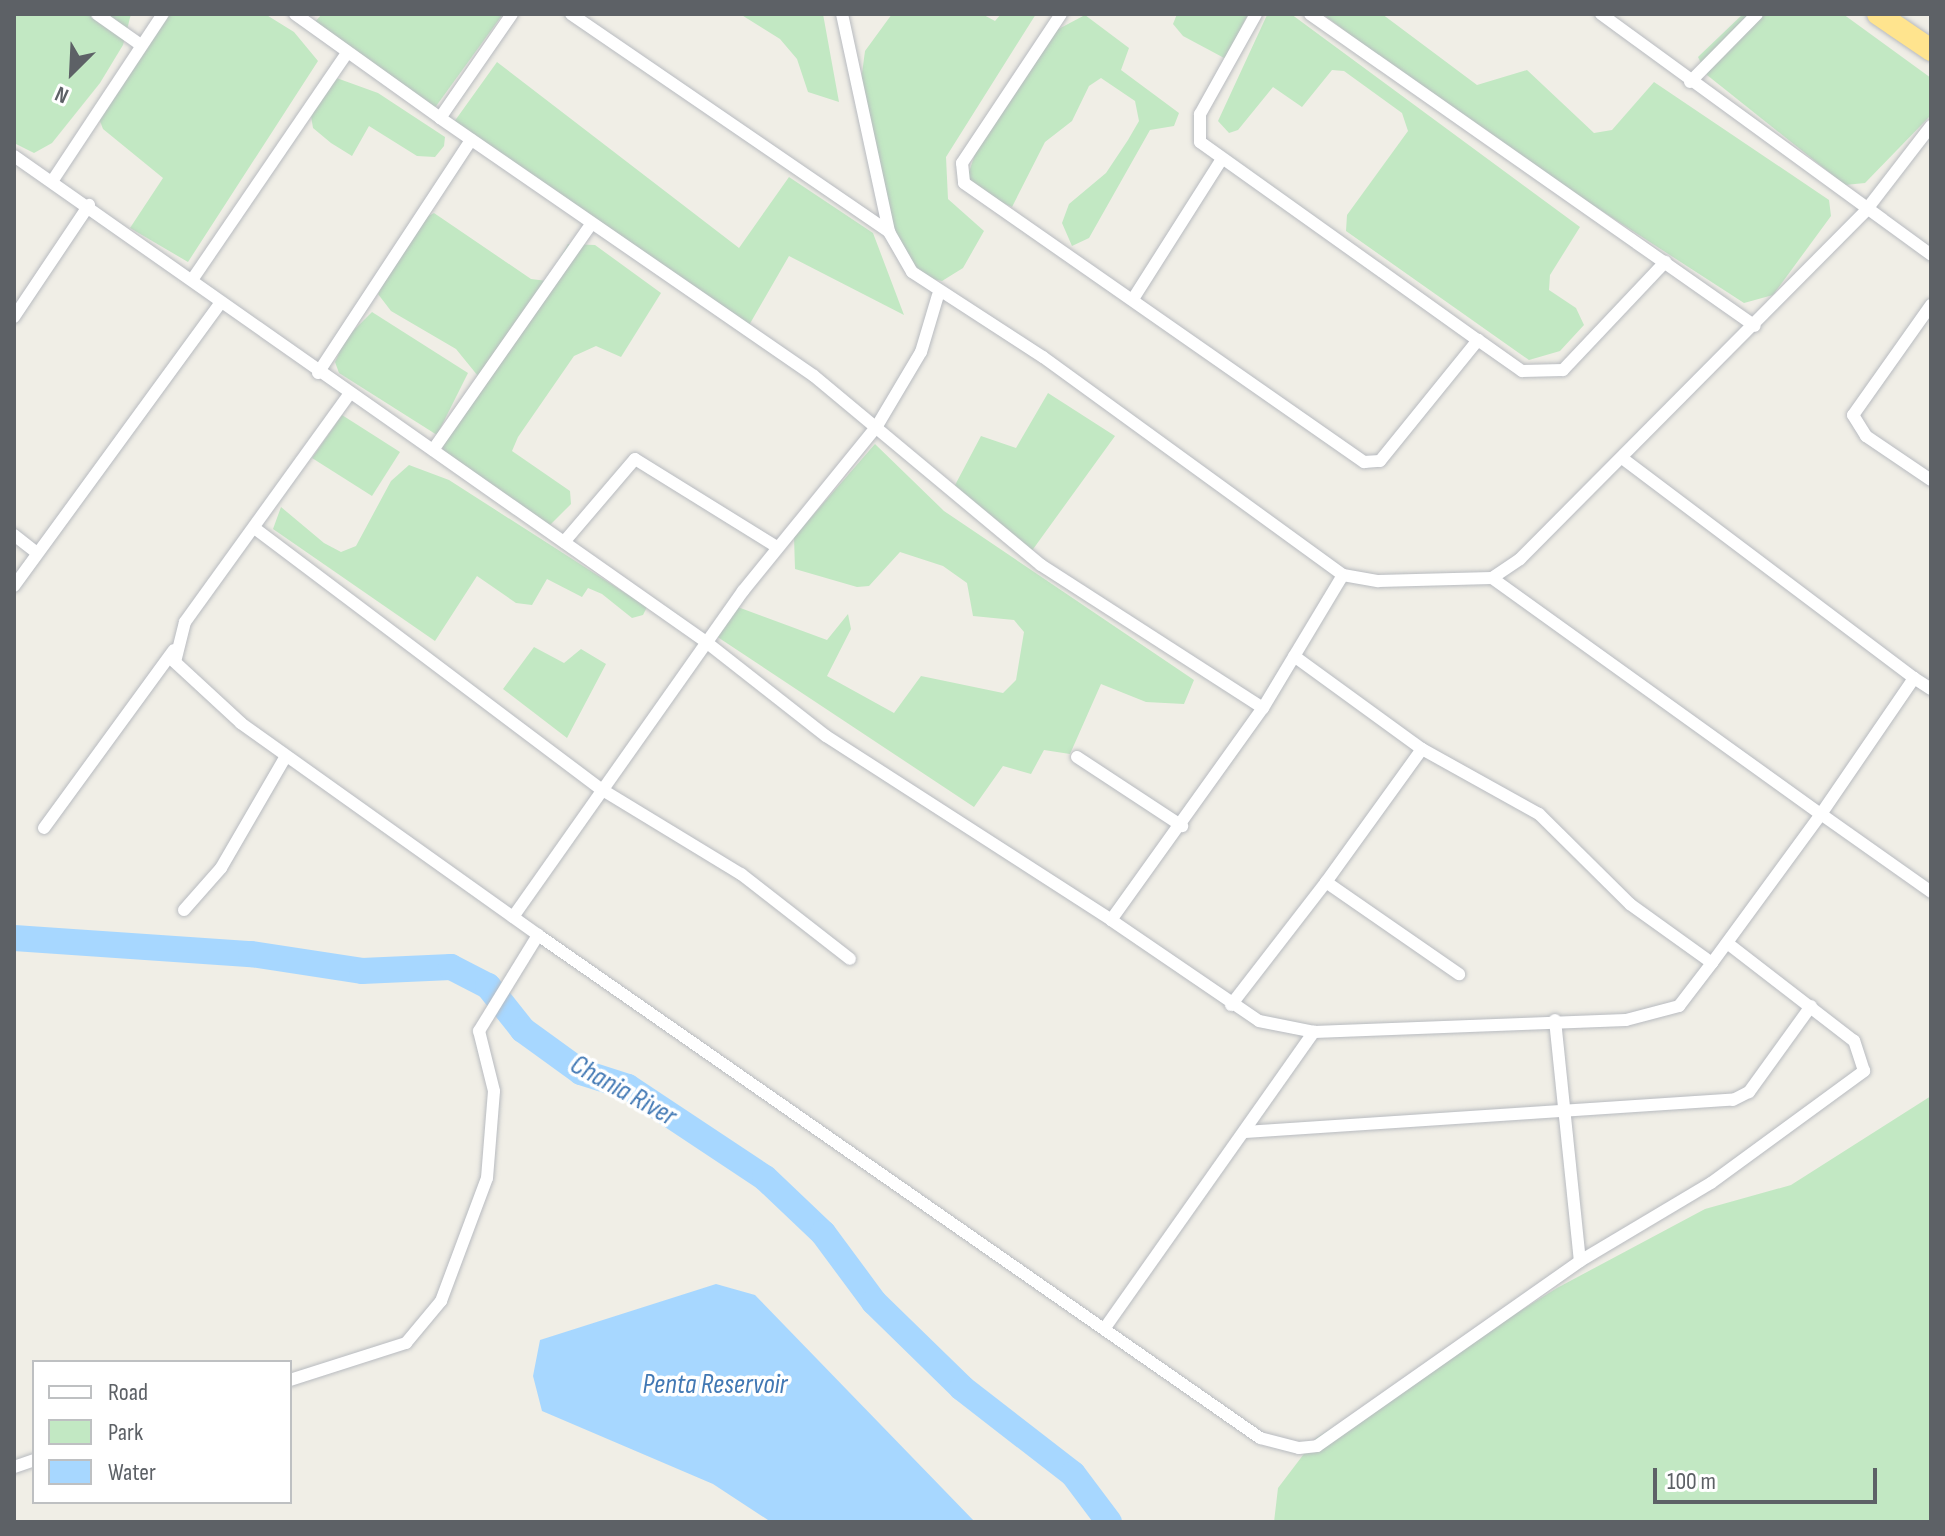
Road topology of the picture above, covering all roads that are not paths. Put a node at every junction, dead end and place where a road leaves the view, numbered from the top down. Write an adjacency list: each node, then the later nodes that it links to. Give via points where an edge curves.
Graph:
1 (97, 14): 13 (street)
2 (163, 14): 13 (street)
3 (512, 14): 17 (street)
4 (571, 14): 26 (street)
5 (842, 14): 26 (street)
6 (1061, 14): 31 (street, via 960,174 974,193)
7 (1256, 14): 21 (street, via 1196,126 1200,142)
8 (1310, 14): 28 (street)
9 (1601, 14): 16 (street)
10 (1757, 14): 16 (street)
11 (1878, 14): 14 (highway)
12 (305, 16): 15 (street)
13 (141, 45): 22 (street)
14 (1931, 50)
15 (346, 54): 17 (street); 29 (street)
16 (1690, 82): 24 (street)
17 (440, 118): 19 (street)
18 (1931, 126): 24 (street)
19 (471, 140): 25 (street); 37 (street)
20 (14, 156): 22 (street)
21 (1222, 159): 31 (street); 36 (street)
22 (53, 180): 23 (street)
23 (89, 205): 29 (street); 34 (street)
24 (1867, 209): 27 (street); 35 (street)
25 (591, 224): 39 (street); 40 (street)
26 (889, 232): 30 (street, via 912,272)
27 (1931, 255)
28 (1665, 262): 35 (street); 36 (street, via 1563,370 1522,371)
29 (192, 280): 32 (street)
30 (938, 295): 39 (street, via 921,352); 48 (street, via 1043,357)
31 (1133, 299): 36 (street, via 1370,463 1380,461)
32 (220, 303): 37 (street); 47 (street)
33 (1931, 305): 42 (street, via 1853,415 1866,436)
34 (14, 317)
35 (1755, 326): 41 (street)
36 (1478, 340)
37 (318, 373): 38 (street)
38 (348, 396): 40 (street); 43 (street)
39 (877, 426): 46 (street); 56 (street, via 1041,565)
40 (433, 450): 45 (street)
41 (1622, 458): 49 (street); 54 (street)
42 (1931, 480)
43 (257, 530): 52 (street, via 185,622); 60 (street)
44 (14, 535): 47 (street)
45 (564, 542): 46 (street, via 635,459); 51 (street)
46 (777, 547): 51 (street)
47 (37, 553): 50 (street)
48 (1343, 575): 49 (street, via 1438,583); 53 (street)
49 (1492, 578): 61 (street)
50 (14, 586)
51 (706, 642): 60 (street); 68 (street, via 826,736)
52 (174, 650): 58 (street, via 180,672); 63 (street)
53 (1294, 656): 56 (street); 57 (street)
54 (1914, 678): 55 (street); 61 (street)
55 (1931, 689)
56 (1263, 708): 62 (street)
57 (1422, 749): 64 (street); 72 (street, via 1539,814 1630,904)
58 (286, 756): 66 (street, via 221,868); 67 (street)
59 (1077, 757): 62 (street)
60 (601, 789): 67 (street); 71 (street, via 741,874)
61 (1821, 814): 65 (street); 70 (street)
62 (1182, 826): 68 (street)
63 (44, 828)
64 (1326, 882): 73 (street); 74 (street)
65 (1931, 892)
66 (184, 910)
67 (513, 917): 69 (street)
68 (1111, 920): 74 (street)
69 (538, 935): 81 (street); 82 (street, via 499,990 479,1031 494,1091 487,1178 441,1301 406,1343)
70 (1730, 945): 72 (street); 75 (street)
71 (850, 959)
72 (1712, 963): 76 (street, via 1671,1011 1626,1020)
73 (1459, 974)
74 (1231, 1005): 77 (street, via 1259,1021)
75 (1811, 1006): 78 (street, via 1743,1097); 80 (street, via 1863,1055 1864,1071 1849,1088 1663,1215)
76 (1555, 1020): 77 (street); 78 (street)
77 (1314, 1032): 79 (street)
78 (1566, 1110): 79 (street); 80 (street)
79 (1245, 1132): 81 (street)
80 (1580, 1261): 81 (street, via 1317,1446 1260,1438)
81 (1107, 1325)
82 (292, 1379)

